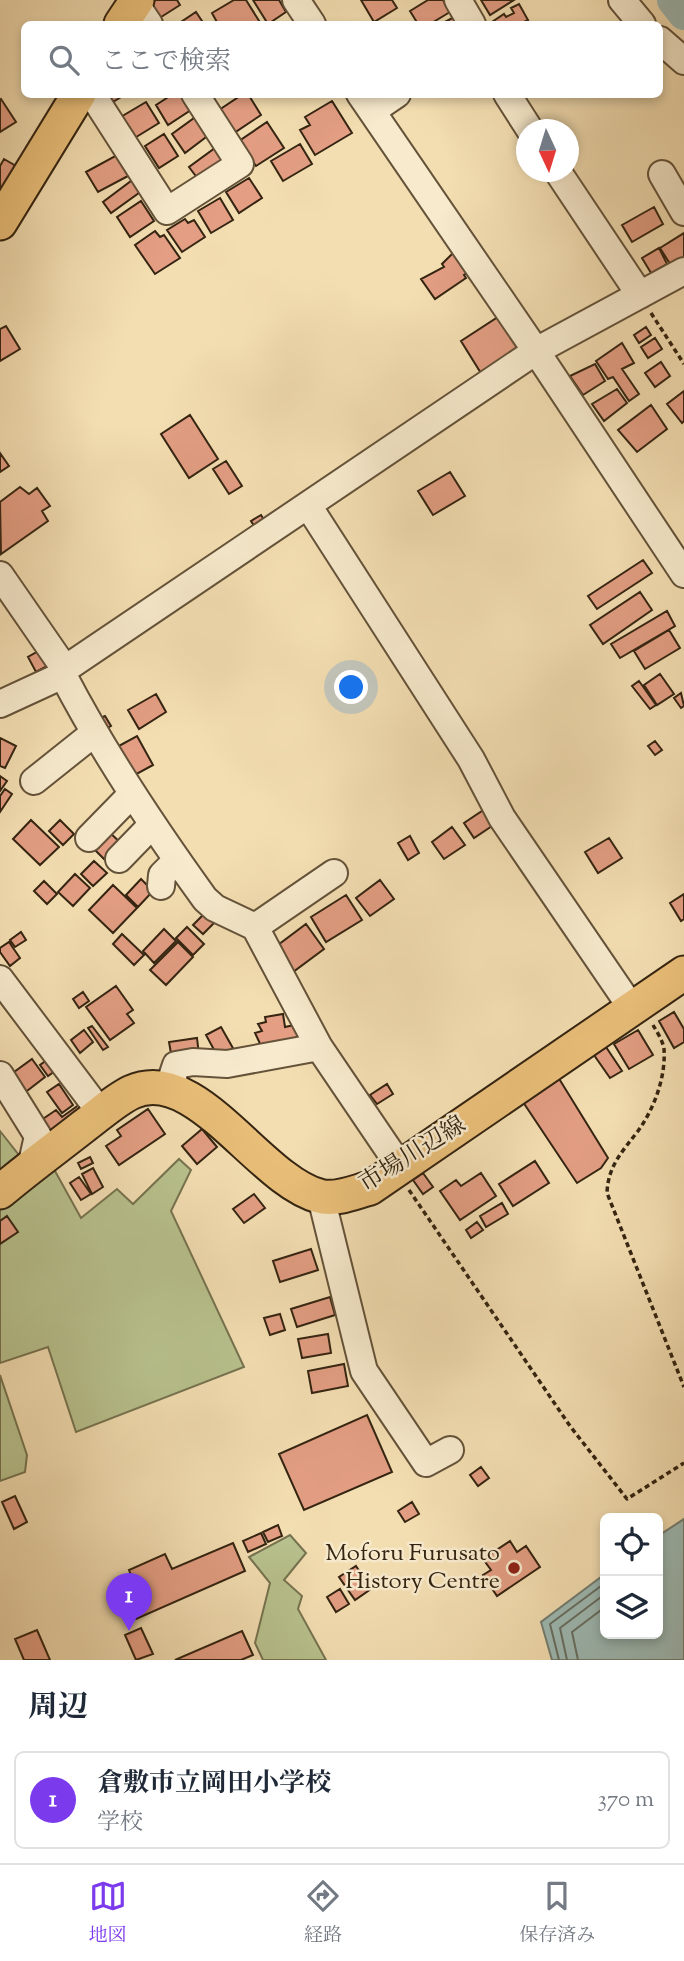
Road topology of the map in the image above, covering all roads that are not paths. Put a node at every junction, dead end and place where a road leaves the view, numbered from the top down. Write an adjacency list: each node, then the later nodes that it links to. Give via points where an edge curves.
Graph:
1 (296, 0): 4 (street)
2 (458, 0): 5 (street)
3 (621, 0): 6 (street)
4 (310, 21)
5 (470, 21)
6 (639, 21)
7 (663, 43): 8 (street)
8 (684, 61)
9 (77, 98): 19 (main road)
10 (95, 98): 11 (street, via 167,211 240,164)
11 (198, 98)
12 (383, 98): 14 (street)
13 (510, 98): 15 (street)
14 (366, 103): 22 (street)
15 (523, 119)
16 (662, 174): 18 (street)
17 (565, 182): 21 (street)
18 (684, 212)
19 (0, 223)
20 (684, 271): 21 (street)
21 (640, 295): 22 (street)
22 (536, 351): 23 (street); 25 (street)
23 (309, 507): 26 (street); 40 (street, via 471,759 502,818)
24 (0, 575): 26 (street)
25 (684, 575)
26 (64, 672): 27 (street); 28 (street)
27 (0, 704)
28 (93, 734): 29 (street); 30 (street)
29 (34, 781)
30 (132, 794): 31 (street); 32 (street)
31 (152, 825): 33 (street); 34 (street)
32 (89, 838)
33 (120, 859)
34 (177, 860): 36 (street, via 163,875); 37 (street, via 215,908)
35 (334, 873): 37 (street)
36 (161, 886)
37 (255, 927): 41 (street)
38 (684, 973): 40 (main road, 市場川辺線)
39 (0, 979): 44 (street)
40 (636, 1004): 46 (main road, 市場川辺線)
41 (319, 1046): 43 (street, via 227,1064 176,1065); 46 (street)
42 (0, 1074): 45 (street, via 38,1136)
43 (174, 1090): 44 (main road, via 156,1087 132,1092); 48 (main road, via 198,1104 278,1175)
44 (101, 1113): 45 (main road)
45 (31, 1167): 47 (main road)
46 (398, 1170): 48 (main road, 市場川辺線, via 370,1188)
47 (0, 1192)
48 (321, 1198): 49 (street, via 364,1371 426,1463)
49 (450, 1450)

